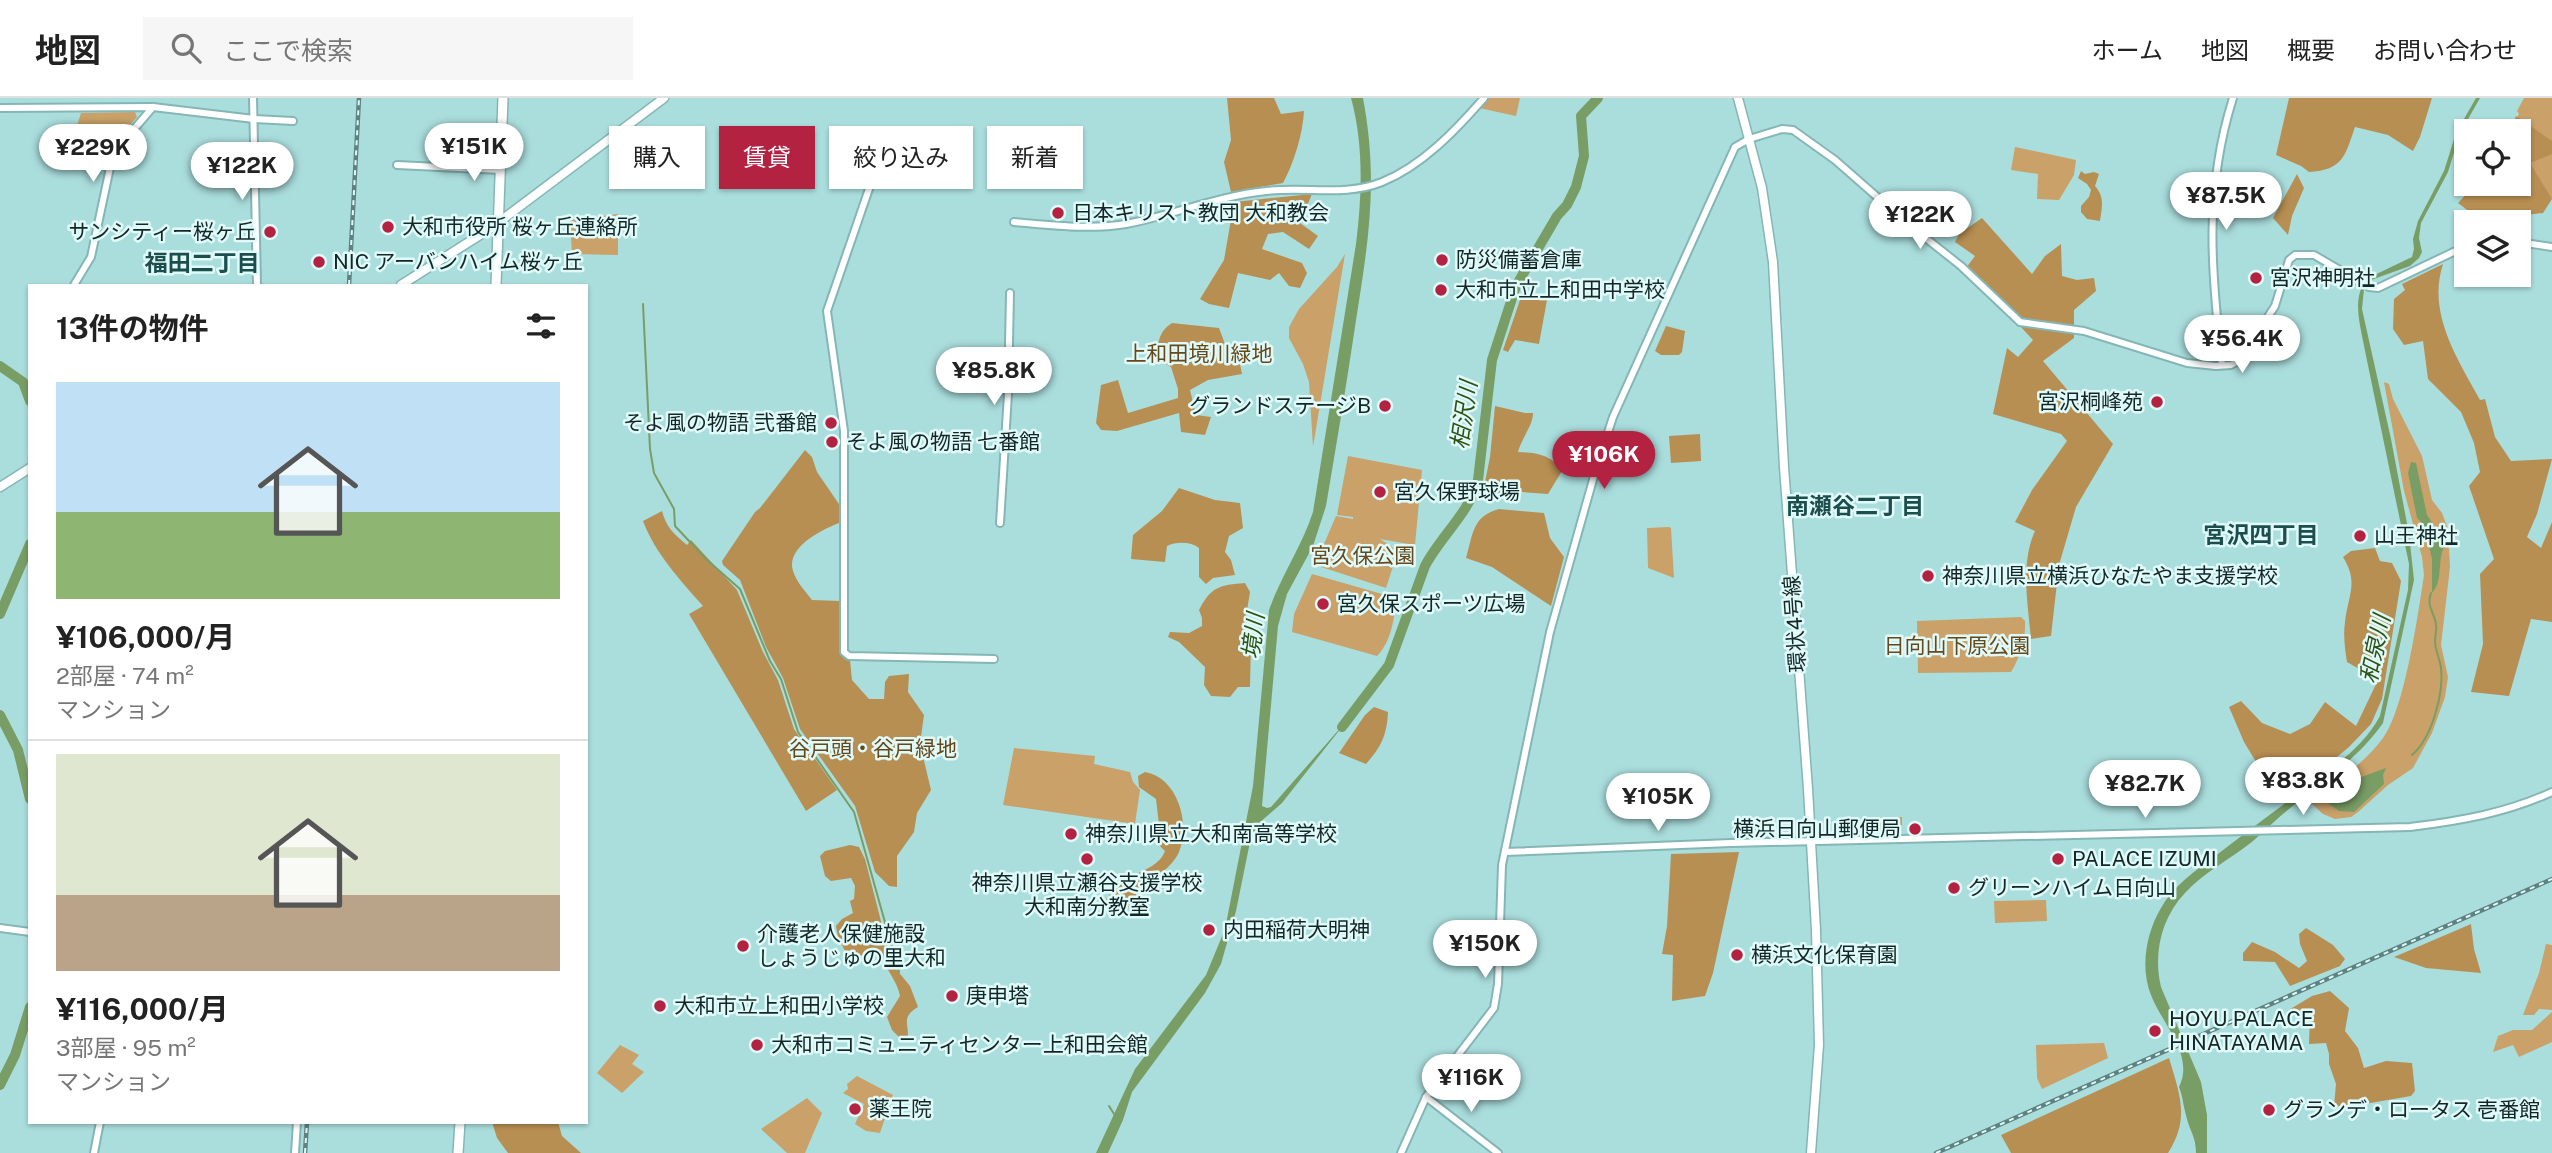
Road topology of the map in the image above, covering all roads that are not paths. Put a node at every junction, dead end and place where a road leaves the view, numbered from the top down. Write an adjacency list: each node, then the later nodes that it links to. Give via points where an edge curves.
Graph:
1 (253, 98): 9 (street)
2 (503, 98): 13 (highway)
3 (664, 98): 15 (main road)
4 (1484, 98): 16 (street, via 1430,152 1380,183 1354,190 1265,191 1124,224 1070,227)
5 (1738, 98): 11 (main road, 環状4号線)
6 (2233, 98): 25 (street, via 2221,140 2212,209)
7 (153, 107): 8 (street); 9 (street); 20 (street, via 111,163 91,257)
8 (0, 108)
9 (254, 119): 10 (street); 21 (street)
10 (292, 121)
11 (1749, 139): 25 (street, via 1782,129 1797,132 1968,271 2020,322 2084,331 2187,363); 31 (main road, 環状4号線, via 1768,218 1773,262); 32 (street, via 1735,147 1726,164 1606,436 1550,632)
12 (397, 164): 13 (street)
13 (502, 170): 15 (highway)
14 (869, 189): 29 (street, via 827,311 844,431 844,652 849,656)
15 (499, 221): 22 (main road); 23 (highway)
16 (1014, 222)
17 (2531, 244): 18 (street)
18 (2552, 247)
19 (2454, 252): 25 (street, via 2384,286 2369,287 2314,255 2292,257 2270,316 2240,360)
20 (75, 284)
21 (257, 284)
22 (403, 284)
23 (496, 284)
24 (1010, 293): 28 (street)
25 (2222, 365)
26 (28, 469): 27 (main road)
27 (0, 487)
28 (1000, 523)
29 (994, 659)
30 (2552, 792): 31 (street, via 2504,811 2410,827)
31 (1811, 841): 32 (street); 44 (main road, 環状4号線, via 1819,1045)
32 (1505, 852): 35 (street, via 1494,1008)
33 (0, 928): 34 (street)
34 (28, 932)
35 (1426, 1097): 42 (street); 43 (street)
36 (100, 1124): 39 (street)
37 (297, 1124): 40 (street)
38 (460, 1124): 41 (highway)
39 (94, 1153)
40 (295, 1153)
41 (458, 1153)
42 (1401, 1153)
43 (1498, 1153)
44 (1811, 1153)

